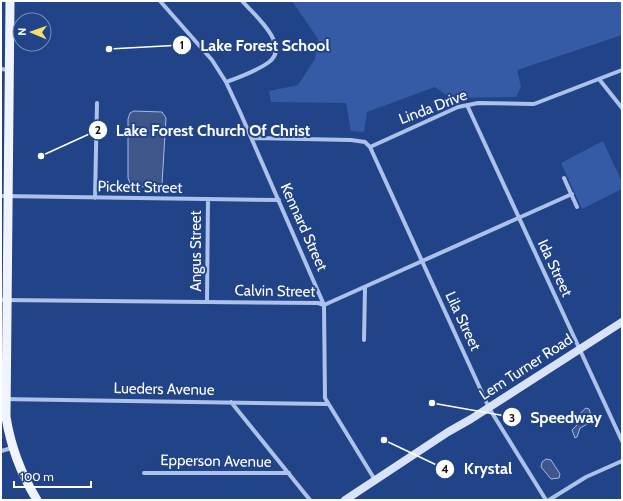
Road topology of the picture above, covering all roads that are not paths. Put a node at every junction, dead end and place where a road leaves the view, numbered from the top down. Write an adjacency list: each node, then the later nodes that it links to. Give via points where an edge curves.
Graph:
1 (10, 1): 4 (main road)
2 (160, 1): 7 (street, Kennard Street, via 212,60)
3 (242, 1): 7 (street, via 271,33 276,52 270,62)
4 (5, 69): 15 (main road)
5 (622, 70): 6 (street, Linda Drive)
6 (599, 79): 9 (street, Linda Drive, via 534,104); 10 (street)
7 (226, 82): 11 (street, Kennard Street)
8 (97, 103): 16 (street)
9 (467, 105): 12 (street, Linda Drive, via 440,114); 20 (street, Ida Street)
10 (622, 108)
11 (252, 138): 12 (street, via 351,140 365,142); 18 (street, Kennard Street)
12 (370, 147): 21 (street, Lila Street)
13 (564, 178): 14 (street)
14 (572, 194): 19 (street); 20 (street, Calvin Street)
15 (4, 196): 16 (street, Pickett Street); 23 (main road)
16 (95, 198): 17 (street, Pickett Street)
17 (208, 200): 18 (street, Pickett Street); 24 (street, Angus Street)
18 (278, 200): 25 (street, Kennard Street)
19 (577, 207)
20 (519, 218): 21 (street, Calvin Street); 28 (street, Ida Street)
21 (422, 262): 22 (street, Calvin Street); 32 (street, Lila Street)
22 (365, 288): 25 (street, Calvin Street); 27 (street)
23 (4, 300): 24 (street, Calvin Street); 29 (main road)
24 (207, 302): 25 (street, Calvin Street)
25 (324, 305): 31 (street, Kennard Street, via 324,392)
26 (622, 322): 28 (main road, Lem Turner Road)
27 (364, 340)
28 (580, 350): 32 (main road, Lem Turner Road); 33 (street, Ida Street)
29 (3, 399): 30 (street, Lueders Avenue); 34 (main road)
30 (232, 402): 31 (street, Lueders Avenue); 38 (street)
31 (327, 404): 39 (street, Kennard Street)
32 (489, 408): 39 (main road, Lem Turner Road); 43 (street, Lila Street)
33 (622, 441)
34 (12, 448): 35 (street); 40 (main road)
35 (1, 451)
36 (622, 461): 43 (street, via 586,477)
37 (144, 473): 38 (street, Epperson Avenue)
38 (288, 474): 41 (street)
39 (375, 480): 42 (main road, Lem Turner Road)
40 (37, 500)
41 (310, 500)
42 (345, 500)
43 (548, 500)

